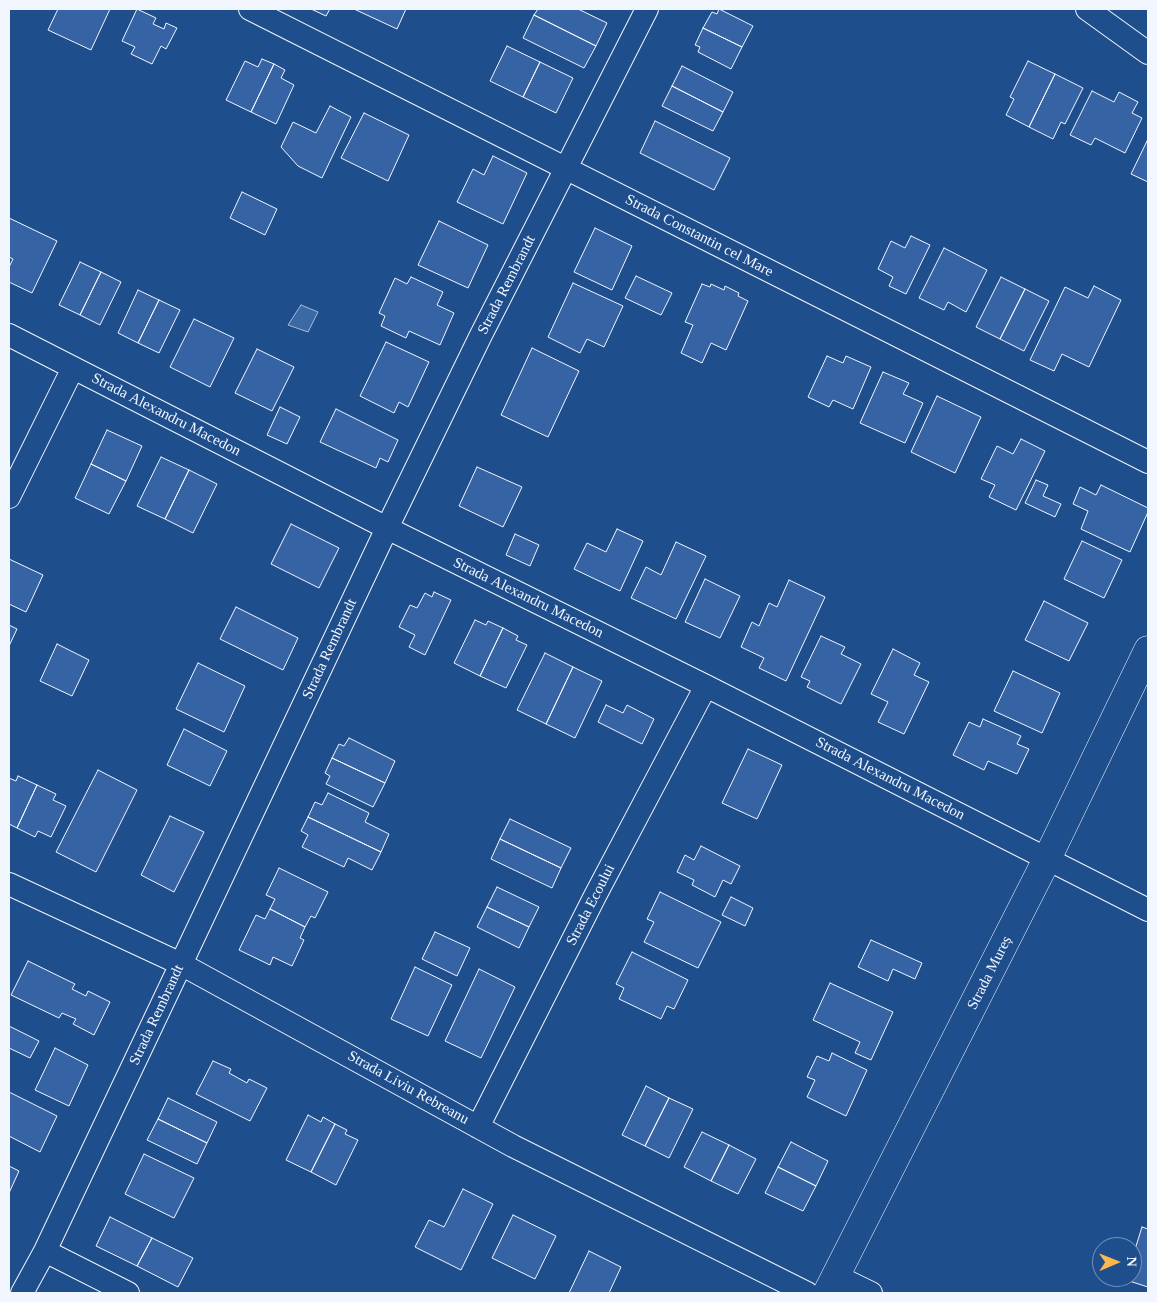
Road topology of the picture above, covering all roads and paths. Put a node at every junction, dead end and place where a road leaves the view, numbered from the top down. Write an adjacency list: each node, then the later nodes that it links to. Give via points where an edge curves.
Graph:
1 (250, 9): 5 (street, Strada Constantin cel Mare)
2 (646, 9): 5 (street, Strada Rembrandt)
3 (1087, 9): 4 (street)
4 (1148, 53)
5 (566, 168): 8 (street, Strada Constantin cel Mare); 10 (street, Strada Rembrandt)
6 (9, 335): 7 (street, Strada Alexandru Macedon)
7 (72, 368): 9 (street); 10 (street, Strada Alexandru Macedon)
8 (1148, 462)
9 (9, 497)
10 (387, 528): 12 (street, Strada Alexandru Macedon); 16 (street, Strada Rembrandt)
11 (1148, 650): 13 (street, Strada Mureș)
12 (706, 686): 13 (street, Strada Alexandru Macedon); 17 (street, Strada Ecoului)
13 (1047, 859): 15 (street, Strada Alexandru Macedon); 19 (street, Strada Mureș)
14 (9, 884): 16 (street, Strada Liviu Rebreanu)
15 (1148, 910)
16 (181, 964): 17 (street, Strada Liviu Rebreanu); 18 (street, Strada Rembrandt)
17 (478, 1127): 22 (street, Strada Liviu Rebreanu)
18 (44, 1250): 20 (street, Strada Rembrandt); 21 (street)
19 (832, 1285): 23 (street)
20 (22, 1293)
21 (128, 1293)
22 (806, 1293)
23 (871, 1293)

